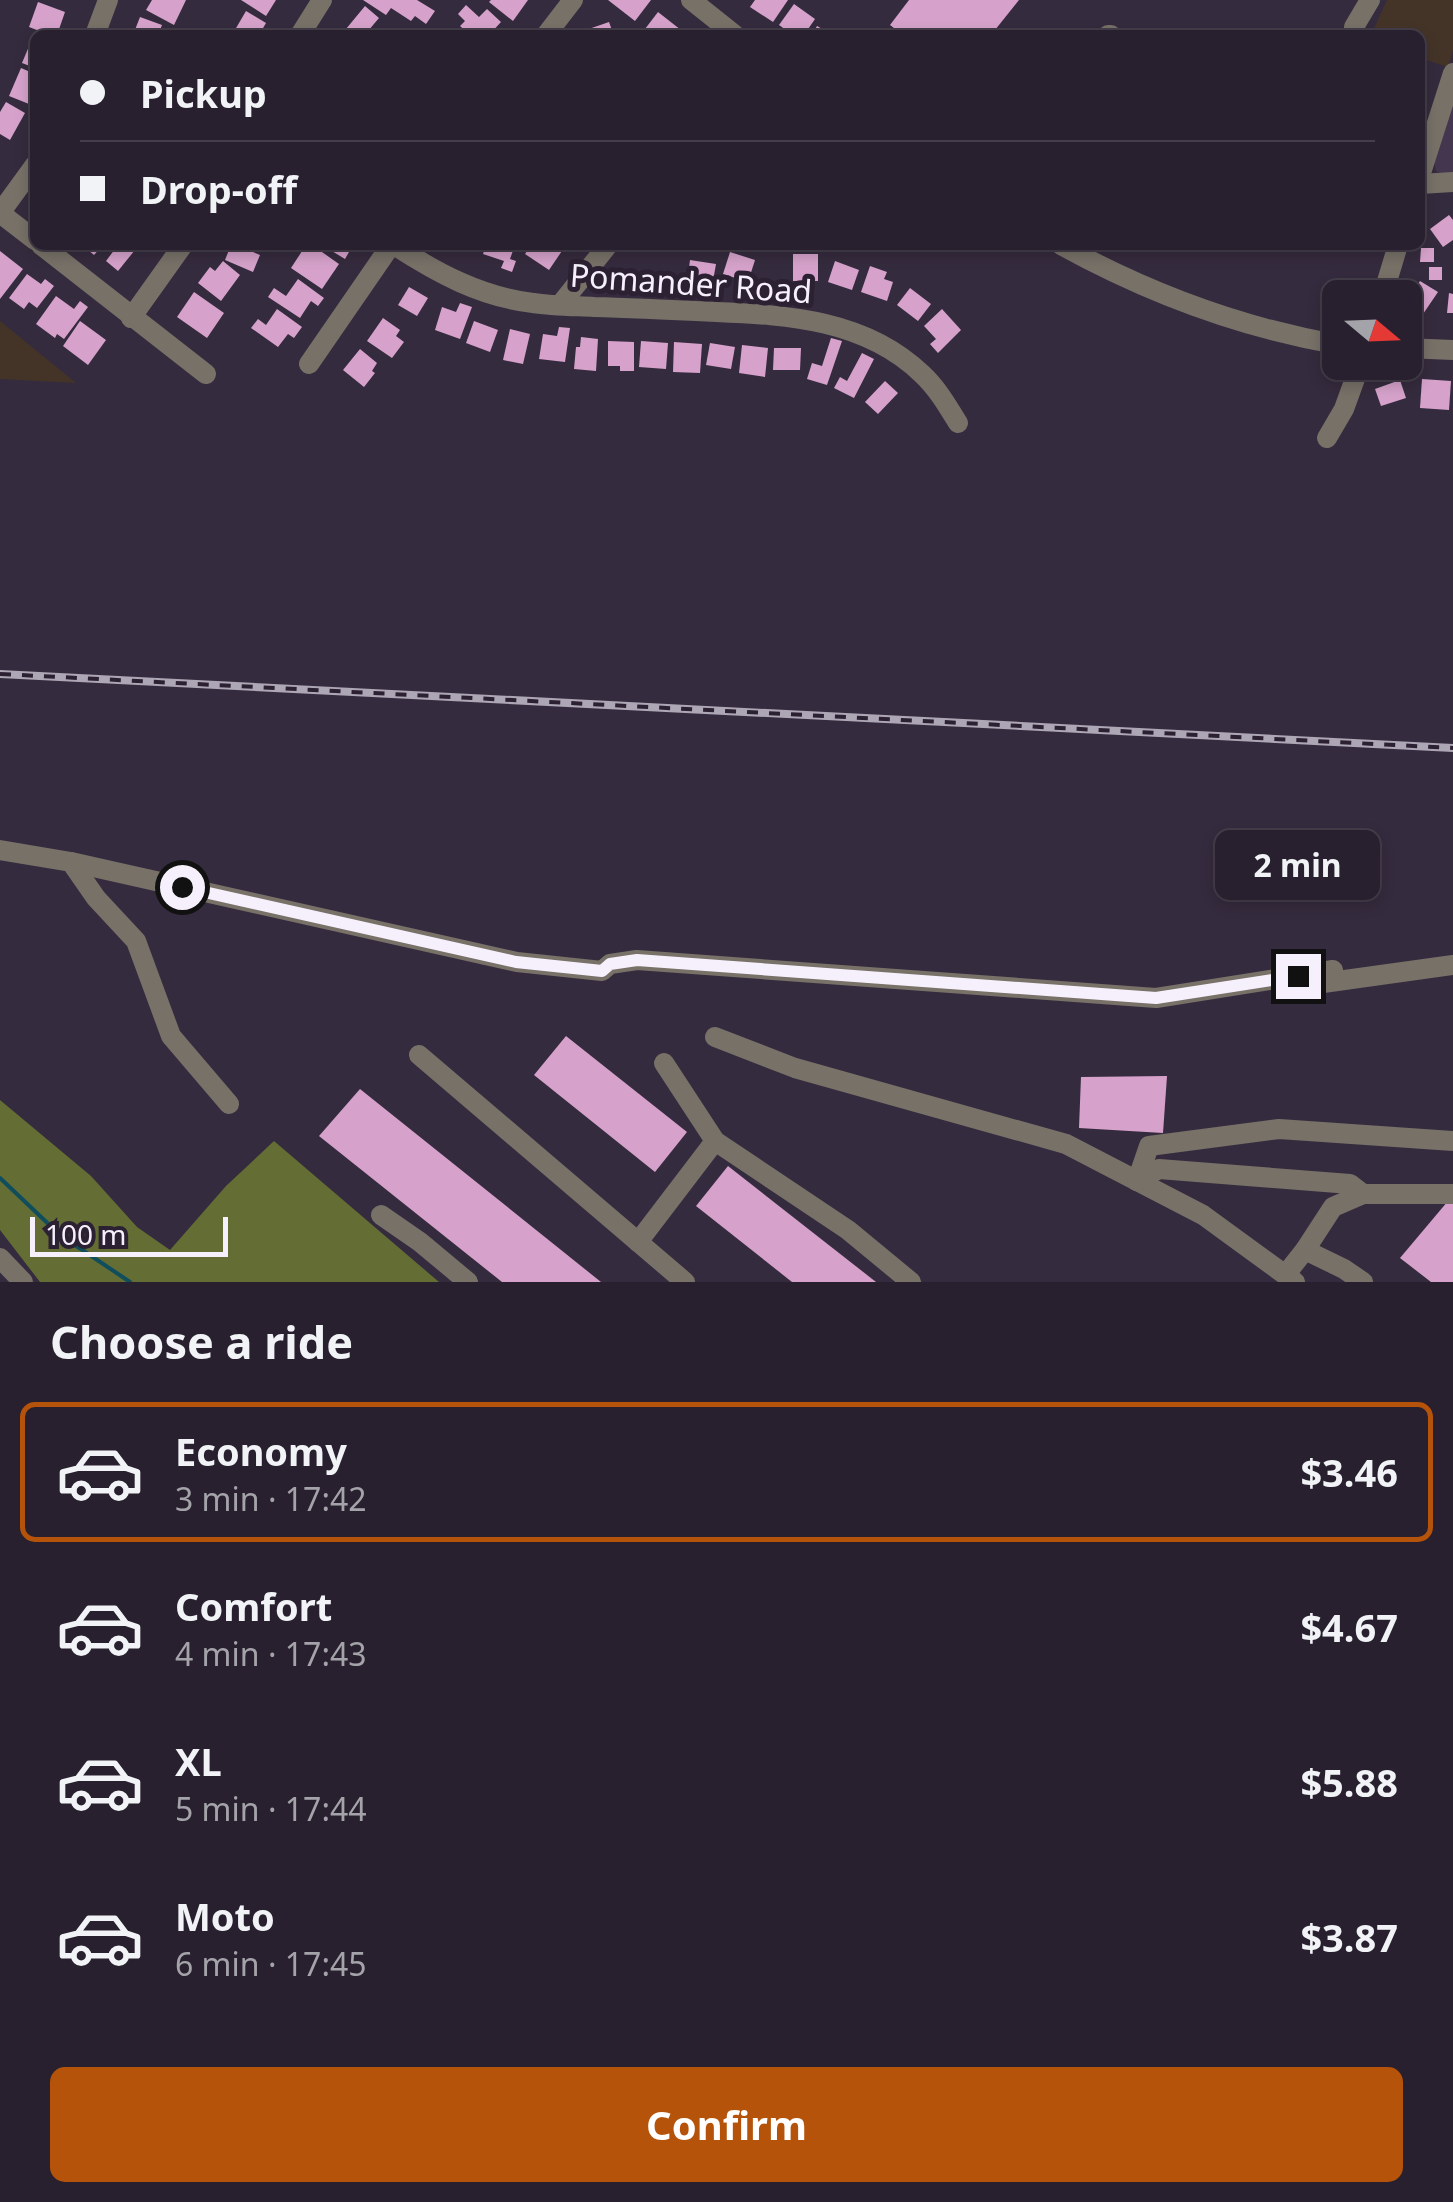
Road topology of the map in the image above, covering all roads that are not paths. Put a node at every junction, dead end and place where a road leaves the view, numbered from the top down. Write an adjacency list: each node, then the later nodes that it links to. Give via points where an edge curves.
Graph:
1 (108, 0): 7 (street)
2 (322, 0): 8 (street)
3 (573, 0): 9 (street)
4 (691, 0): 10 (street)
5 (1370, 0): 6 (street)
6 (1354, 26)
7 (97, 30)
8 (303, 30)
9 (550, 30)
10 (729, 30)
11 (1453, 74): 12 (street)
12 (1425, 161)
13 (30, 172): 16 (street)
14 (1453, 182): 15 (street)
15 (1425, 184)
16 (0, 213): 17 (street)
17 (30, 237)
18 (47, 250): 27 (street)
19 (179, 250): 27 (street)
20 (389, 250): 31 (street)
21 (401, 250): 26 (street, Pomander Road, via 470,288)
22 (604, 250): 26 (street)
23 (1071, 250): 28 (street, via 1209,311)
24 (1396, 250): 25 (street)
25 (1387, 280)
26 (560, 305): 34 (street, Pomander Road, via 763,314 846,329 922,374)
27 (132, 318): 32 (street)
28 (1322, 341)
29 (1422, 349): 30 (street)
30 (1453, 350)
31 (308, 364)
32 (206, 374)
33 (1354, 380): 35 (street)
34 (958, 422)
35 (1327, 438)
36 (0, 850): 37 (street)
37 (71, 862): 39 (street, via 516,962 602,971 637,960 1156,998); 44 (street, via 136,941 171,1036)
38 (1453, 965): 40 (street)
39 (1333, 970)
40 (1231, 996)
41 (714, 1037): 47 (street, via 795,1068 1066,1144)
42 (418, 1055): 51 (street)
43 (664, 1064): 45 (street)
44 (228, 1104)
45 (716, 1140): 51 (street); 58 (street)
46 (1453, 1142): 47 (street, via 1279,1129 1149,1146)
47 (1136, 1181): 48 (street, via 1160,1169 1350,1184); 54 (street, via 1203,1215)
48 (1363, 1194): 49 (street); 52 (street, via 1333,1207)
49 (1453, 1194)
50 (381, 1215): 56 (street)
51 (638, 1242): 57 (street)
52 (1304, 1250): 54 (street); 59 (street)
53 (0, 1258): 55 (street)
54 (1290, 1278)
55 (23, 1282)
56 (468, 1282)
57 (685, 1282)
58 (911, 1282)
59 (1363, 1282)

